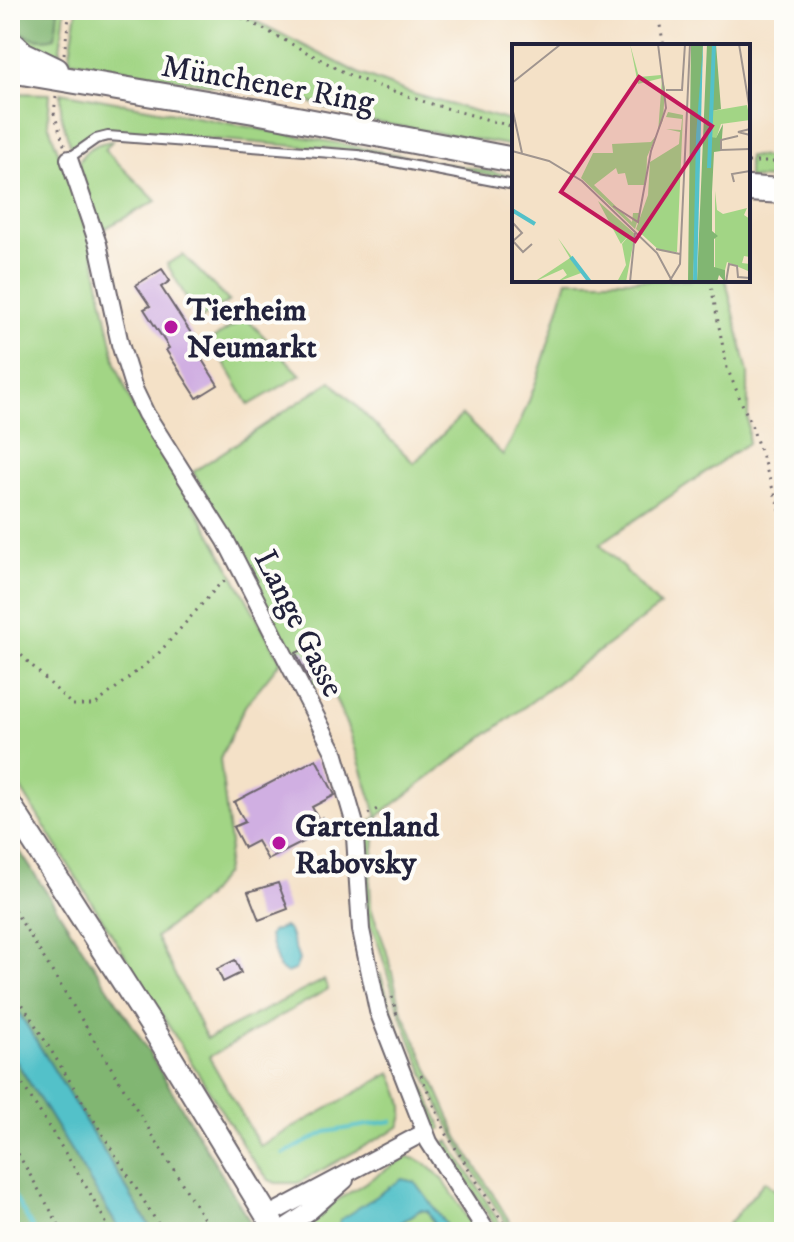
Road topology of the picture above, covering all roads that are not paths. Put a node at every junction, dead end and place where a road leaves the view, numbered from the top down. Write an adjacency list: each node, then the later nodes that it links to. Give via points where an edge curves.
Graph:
1 (10, 42): 3 (main road)
2 (10, 70): 3 (main road, Münchener Ring)
3 (80, 82): 5 (main road, Münchener Ring)
4 (69, 159): 6 (lane, via 108,136 358,155); 10 (street, Lange Gasse, via 98,244 134,389 241,569 340,769 358,842 361,930 370,976 386,1035)
5 (512, 160)
6 (512, 185)
7 (750, 189): 8 (main road)
8 (784, 191)
9 (10, 805): 11 (main road)
10 (425, 1132): 11 (street, via 361,1165); 12 (street, Lange Gasse)
11 (274, 1227)
12 (487, 1232)

